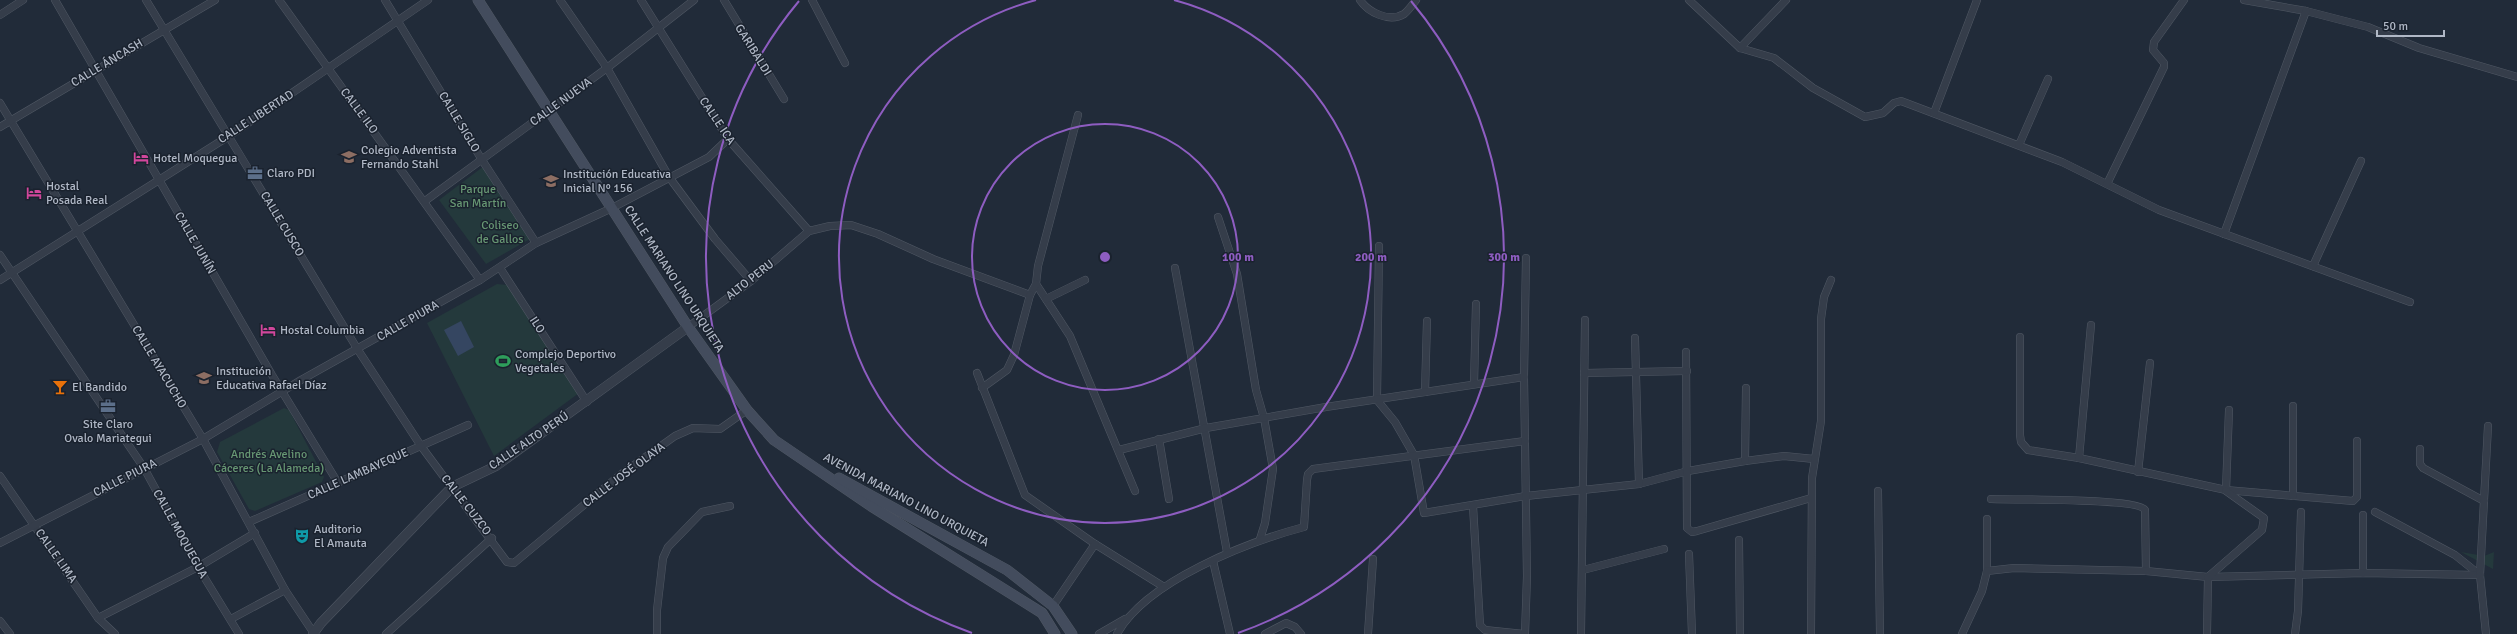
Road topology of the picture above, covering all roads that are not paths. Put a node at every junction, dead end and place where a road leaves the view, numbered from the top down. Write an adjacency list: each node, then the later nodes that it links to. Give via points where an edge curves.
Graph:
1 (23, 0): 22 (street)
2 (55, 0): 30 (street, CALLE JUNÍN)
3 (146, 0): 25 (street, CALLE CUSCO)
4 (215, 0): 25 (street, CALLE ÁNCASH)
5 (279, 0): 29 (street, CALLE ILO)
6 (384, 0): 23 (street, CALLE SIGLO)
7 (428, 0): 23 (street, CALLE LIBERTAD)
8 (478, 0): 35 (main road, CALLE MARIANO LINO URQUIETA)
9 (560, 0): 28 (street)
10 (641, 0): 24 (street, CALLE ICA)
11 (694, 0): 24 (street, CALLE NUEVA)
12 (724, 0): 33 (street, GARIBALDI)
13 (812, 0): 27 (street)
14 (1360, 0): 15 (street, via 1374,13 1391,17 1403,14)
15 (1416, 0)
16 (1689, 0): 26 (street)
17 (1786, 0): 26 (street)
18 (1977, 0): 36 (street)
19 (2184, 0): 47 (street, via 2154,42 2153,50 2164,63 2164,68)
20 (2244, 0): 21 (street)
21 (2306, 11): 31 (street, via 2368,26 2419,48); 53 (street)
22 (0, 15)
23 (398, 21): 29 (street, CALLE LIBERTAD); 43 (street, CALLE SIGLO)
24 (657, 27): 28 (street, CALLE NUEVA); 41 (street, CALLE ICA)
25 (164, 30): 30 (street, CALLE ÁNCASH); 40 (street, CALLE CUSCO)
26 (1740, 48): 36 (street, via 1774,58 1813,88 1866,117 1883,113 1894,103 1901,101)
27 (845, 63)
28 (608, 68): 35 (street, CALLE NUEVA); 45 (street)
29 (328, 69): 40 (street, CALLE LIBERTAD); 48 (street, CALLE ILO)
30 (96, 70): 38 (street, CALLE ÁNCASH); 46 (street, CALLE JUNÍN)
31 (2517, 77)
32 (2048, 79): 42 (street)
33 (784, 99)
34 (0, 103): 38 (street, CALLE AYACUCHO)
35 (548, 112): 43 (street, CALLE NUEVA); 49 (main road, CALLE MARIANO LINO URQUIETA)
36 (1934, 112): 42 (street, via 1984,134)
37 (1078, 115): 67 (street, via 1038,266)
38 (10, 120): 39 (street, CALLE ÁNCASH); 52 (street, CALLE AYACUCHO)
39 (0, 127)
40 (229, 136): 46 (street, CALLE LIBERTAD); 78 (street, CALLE CUSCO)
41 (728, 139): 45 (street, CALLE PIURA, via 709,157); 51 (street, CALLE ICA)
42 (2019, 145): 47 (street)
43 (482, 160): 48 (street, CALLE NUEVA); 54 (street, CALLE SIGLO)
44 (2360, 161): 58 (street)
45 (670, 176): 49 (street, CALLE PIURA); 66 (street, via 715,239)
46 (158, 179): 52 (street, CALLE LIBERTAD); 89 (street, CALLE JUNÍN)
47 (2107, 184): 53 (street, via 2159,210)
48 (425, 201): 63 (street, CALLE ILO)
49 (612, 208): 54 (street, CALLE PIURA); 75 (main road, CALLE MARIANO LINO URQUIETA)
50 (1218, 217): 96 (street, via 1237,274 1256,390)
51 (809, 231): 66 (street, ALTO PERU); 68 (street, via 851,225)
52 (78, 233): 61 (street, CALLE LIBERTAD); 100 (street, CALLE AYACUCHO)
53 (2224, 234): 58 (street)
54 (536, 243): 59 (street, CALLE PIURA)
55 (1379, 246): 91 (street)
56 (0, 254): 61 (street, CALLE MOQUEGUA)
57 (1526, 258): 85 (street)
58 (2313, 266): 70 (street)
59 (500, 268): 63 (street, CALLE PIURA); 92 (street, ILO)
60 (1175, 268): 99 (street)
61 (11, 272): 62 (street, CALLE LIBERTAD); 112 (street, CALLE MOQUEGUA)
62 (0, 280)
63 (480, 280): 78 (street, CALLE PIURA)
64 (1085, 280): 69 (street)
65 (1831, 280): 109 (street, via 1824,298 1821,319 1821,421)
66 (751, 281): 75 (street, ALTO PERU)
67 (1036, 284): 68 (street); 69 (street)
68 (1030, 296): 87 (street, via 1014,355 1007,370)
69 (1046, 299): 106 (street, via 1070,336)
70 (2410, 302)
71 (1476, 304): 86 (street)
72 (1585, 320): 84 (street)
73 (1427, 321): 90 (street)
74 (2091, 325): 108 (street)
75 (688, 327): 92 (street, CALLE ALTO PERÚ); 94 (main road, CALLE MARIANO LINO URQUIETA)
76 (2020, 337): 108 (street, via 2021,442 2028,450)
77 (1635, 338): 81 (street)
78 (358, 350): 89 (street, CALLE PIURA); 104 (street, CALLE CUSCO)
79 (1686, 352): 82 (street)
80 (2150, 363): 114 (street)
81 (1636, 371): 82 (street); 84 (street); 117 (street)
82 (1687, 371): 113 (street)
83 (977, 373): 87 (street)
84 (1584, 373): 121 (street)
85 (1524, 377): 86 (street); 102 (street)
86 (1474, 384): 90 (street)
87 (982, 388): 142 (street, via 1025,495)
88 (1746, 388): 110 (street)
89 (283, 391): 100 (street, CALLE PIURA); 116 (street, CALLE JUNÍN)
90 (1425, 392): 91 (street)
91 (1377, 400): 96 (street, via 1326,406); 107 (street)
92 (586, 402): 118 (street, CALLE ALTO PERÚ, via 496,466)
93 (2293, 406): 124 (street)
94 (747, 410): 111 (main road, CALLE MARIANO LINO URQUIETA, via 774,440); 148 (street, CALLE JOSÉ OLAYA, via 720,429 693,428 676,436 620,475)
95 (2229, 410): 119 (street)
96 (1264, 418): 99 (street); 139 (street, via 1273,469)
97 (468, 425): 104 (street, CALLE LAMBAYEQUE)
98 (2488, 426): 128 (street)
99 (1206, 428): 101 (street); 144 (street)
100 (203, 439): 112 (street, CALLE PIURA); 135 (street, CALLE AYACUCHO)
101 (1159, 439): 106 (street); 126 (street)
102 (1525, 441): 107 (street); 123 (street)
103 (2356, 441): 124 (street, via 2355,500)
104 (421, 446): 116 (street, CALLE LAMBAYEQUE); 118 (street, CALLE CUZCO)
105 (2420, 449): 128 (street, via 2420,464 2423,468)
106 (1119, 450): 120 (street)
107 (1414, 455): 130 (street, via 1424,513); 139 (street, via 1313,469 1307,480 1304,527)
108 (2079, 458): 114 (street)
109 (1814, 459): 110 (street, via 1784,456); 125 (street)
110 (1745, 461): 113 (street)
111 (808, 463): 159 (main road, AVENIDA MARIANO LINO URQUIETA, via 863,489 1007,570); 170 (main road, AVENIDA MARIANO LINO URQUIETA, via 871,506 1042,612)
112 (144, 468): 136 (street, CALLE PIURA); 149 (street, CALLE MOQUEGUA)
113 (1688, 471): 117 (street); 125 (street, via 1686,524 1692,532)
114 (2138, 472): 119 (street)
115 (0, 476): 136 (street, CALLE LIMA)
116 (338, 483): 135 (street, CALLE LAMBAYEQUE)
117 (1639, 484): 121 (street)
118 (452, 488): 138 (street, CALLE CUZCO); 164 (street, CALLE ALTO PERÚ)
119 (2226, 490): 124 (street); 156 (street, via 2264,518 2265,522 2262,530)
120 (1135, 491)
121 (1584, 491): 123 (street); 150 (street)
122 (1878, 491): 183 (street)
123 (1526, 496): 130 (street); 178 (street)
124 (2293, 496)
125 (1811, 498): 182 (street)
126 (1169, 499)
127 (1991, 499): 152 (street, via 2139,505 2145,510)
128 (2484, 501): 155 (street)
129 (730, 506): 169 (street, via 702,512 668,547 664,558)
130 (1474, 506): 178 (street, via 1480,625 1485,630)
131 (2301, 512): 153 (street)
132 (2375, 512): 155 (street, via 2455,555)
133 (2363, 515): 154 (street)
134 (1987, 519): 151 (street)
135 (249, 522): 137 (street, CALLE AYACUCHO)
136 (33, 524): 141 (street, CALLE PIURA); 160 (street, CALLE LIMA)
137 (255, 533): 149 (street); 158 (street, CALLE AYACUCHO)
138 (492, 538): 148 (street, CALLE CUZCO, via 507,562); 168 (street)
139 (1260, 539): 144 (street)
140 (1739, 540): 181 (street)
141 (0, 543)
142 (1095, 544): 157 (street); 159 (street)
143 (1664, 549): 150 (street)
144 (1227, 552): 147 (street)
145 (1689, 554): 180 (street)
146 (1373, 559): 177 (street)
147 (1213, 560): 157 (street); 174 (street)
148 (511, 563)
149 (198, 567): 160 (street); 161 (street, CALLE MOQUEGUA)
150 (1583, 570): 179 (street)
151 (1987, 570): 152 (street, via 2014,568); 184 (street, via 1982,591)
152 (2146, 571): 156 (street)
153 (2299, 574): 154 (street); 156 (street); 186 (street)
154 (2363, 574): 155 (street)
155 (2480, 574): 187 (street)
156 (2208, 577): 185 (street)
157 (1164, 587): 162 (street)
158 (285, 590): 161 (street); 164 (street, CALLE AYACUCHO)
159 (1053, 606): 171 (main road, AVENIDA MARIANO LINO URQUIETA)
160 (98, 618): 166 (street, CALLE LIMA)
161 (231, 619): 167 (street, CALLE MOQUEGUA)
162 (1125, 619): 172 (street); 173 (street)
163 (0, 621): 165 (street)
164 (313, 633)
165 (10, 634)
166 (115, 634)
167 (239, 634)
168 (386, 634)
169 (656, 634)
170 (1055, 634)
171 (1072, 634)
172 (1099, 634)
173 (1117, 634)
174 (1230, 634)
175 (1264, 634): 176 (street, via 1286,623 1295,627)
176 (1301, 634)
177 (1368, 634)
178 (1524, 634)
179 (1581, 634)
180 (1692, 634)
181 (1740, 634)
182 (1811, 634)
183 (1880, 634)
184 (1962, 634)
185 (2208, 634)
186 (2295, 634)
187 (2486, 634)

